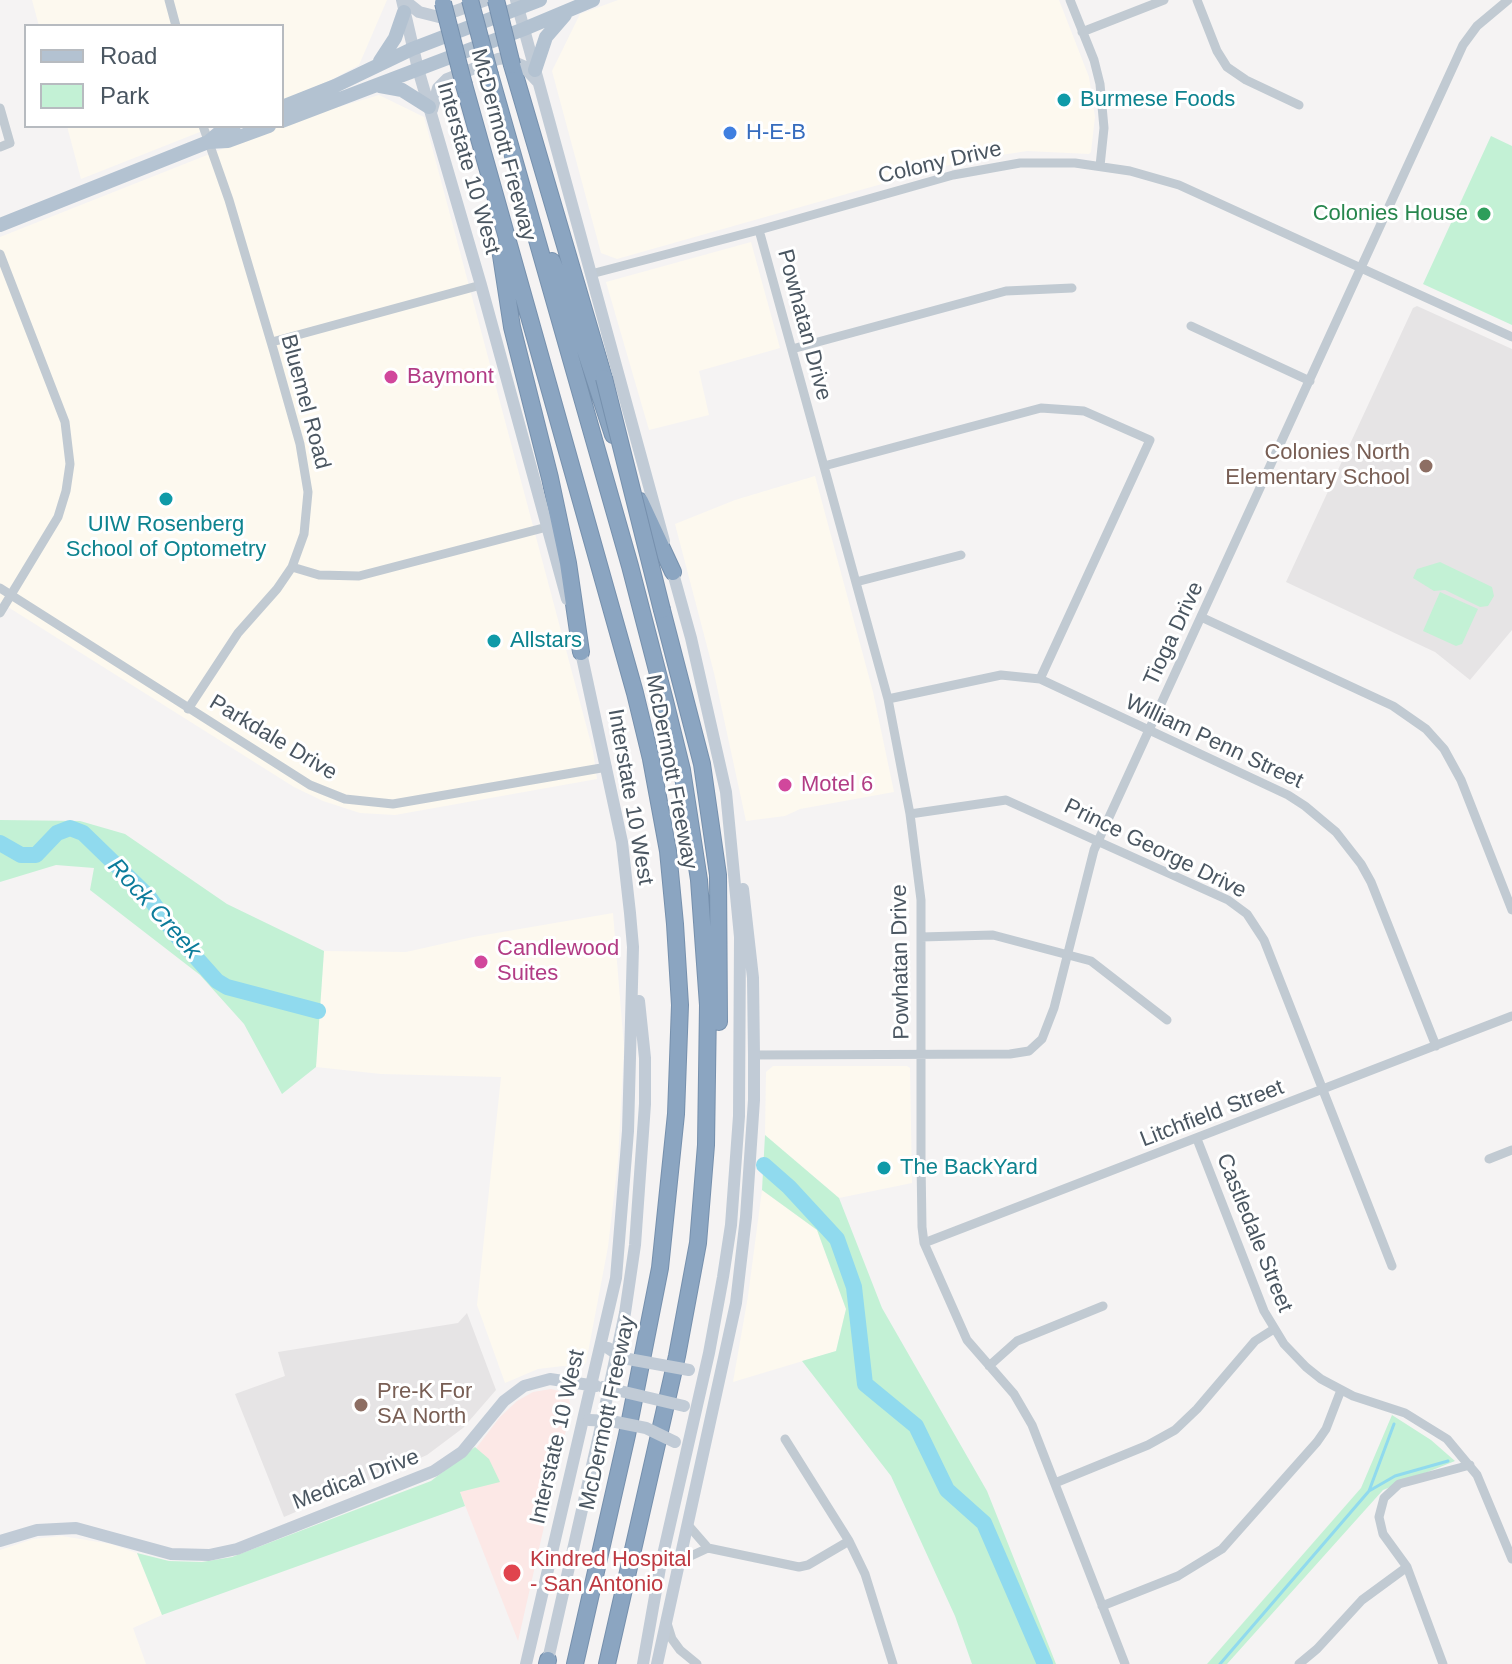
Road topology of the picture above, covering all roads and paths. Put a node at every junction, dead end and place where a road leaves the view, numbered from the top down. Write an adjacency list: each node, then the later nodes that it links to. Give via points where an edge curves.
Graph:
1 (169, 0): 15 (street)
2 (470, 0): 34 (highway, McDermott Freeway, bridge)
3 (486, 0): 12 (main road, via 439,17)
4 (496, 0): 77 (highway, bridge, via 604,378 702,764 720,930 718,1041)
5 (540, 0): 13 (main road)
6 (593, 0): 14 (main road)
7 (1070, 0): 17 (street)
8 (1164, 0): 17 (street)
9 (1197, 0): 23 (street, via 1227,67)
10 (1508, 0): 39 (street, Tioga Drive, via 1463,45)
11 (442, 2): 35 (highway, McDermott Freeway, bridge)
12 (403, 4): 18 (main road, Interstate 10 West); 19 (main road, via 391,46)
13 (517, 4): 16 (main road); 18 (main road)
14 (569, 11): 16 (main road); 21 (main road, via 546,37)
15 (175, 24)
16 (524, 29): 20 (main road); 21 (main road)
17 (1082, 32): 33 (street, via 1100,84)
18 (412, 49): 19 (main road); 20 (main road, Interstate 10 West)
19 (376, 66): 24 (main road)
20 (418, 69): 22 (main road); 26 (main road, Interstate 10 West)
21 (537, 77): 26 (main road, via 512,60 498,59 447,79); 40 (main road)
22 (376, 86): 26 (main road, via 402,90); 27 (main road)
23 (1299, 105)
24 (284, 106)
25 (0, 108): 32 (street)
26 (430, 109): 41 (main road, Interstate 10 West)
27 (284, 120)
28 (204, 128): 31 (street, Bluemel Road)
29 (227, 128): 31 (main road)
30 (264, 128): 31 (main road)
31 (208, 142): 36 (main road); 45 (street, Bluemel Road)
32 (5, 145)
33 (1100, 166): 37 (street, Colony Drive, via 1034,162 974,170); 39 (street, Colony Drive, via 1179,185)
34 (521, 183): 52 (highway, via 569,301 602,410); 77 (highway, McDermott Freeway, via 682,770 699,880 708,1005)
35 (493, 191): 58 (highway, via 512,327 550,478); 107 (highway, McDermott Freeway, via 651,759 668,851 680,1005 676,1114 660,1268)
36 (0, 225)
37 (759, 230): 40 (street, Colony Drive); 46 (street, Powhatan Drive)
38 (0, 254): 55 (street, via 65,422 70,464 58,517)
39 (1362, 269): 44 (street, Colony Drive); 47 (street, Tioga Drive)
40 (591, 274): 52 (main road)
41 (481, 285): 45 (street); 49 (main road, Interstate 10 West)
42 (1072, 288): 46 (street, via 1006,291)
43 (1191, 326): 47 (street)
44 (1512, 337)
45 (272, 342): 51 (street, Bluemel Road, via 308,482 304,534)
46 (792, 349): 48 (street, Powhatan Drive)
47 (1310, 381): 57 (street, Tioga Drive)
48 (824, 466): 53 (street, Powhatan Drive); 59 (street, via 1041,408 1084,411 1150,440)
49 (547, 527): 51 (street, via 359,576 319,575); 58 (main road, Interstate 10 West)
50 (961, 555): 53 (street)
51 (292, 567): 61 (street, Bluemel Road, via 238,633)
52 (673, 572): 64 (main road)
53 (856, 582): 60 (street, Powhatan Drive)
54 (0, 588): 55 (street, Parkdale Drive)
55 (11, 595): 56 (street); 61 (street, Parkdale Drive)
56 (0, 613)
57 (1201, 617): 62 (street, Tioga Drive); 67 (street, via 1393,706 1426,729 1461,780)
58 (581, 652): 63 (main road, Interstate 10 West)
59 (1040, 679): 60 (street, William Penn Street, via 1001,675); 62 (street, William Penn Street)
60 (888, 699): 65 (street, Powhatan Drive)
61 (188, 709): 63 (street, Parkdale Drive, via 310,785 361,803 417,801)
62 (1149, 731): 66 (street, Tioga Drive); 73 (street, William Penn Street, via 1288,795 1336,832 1371,882)
63 (607, 767): 69 (main road, Interstate 10 West, via 622,842)
64 (726, 792): 74 (main road, via 747,913); 86 (main road, via 740,937 739,1116 731,1225)
65 (910, 814): 66 (street, Prince George Drive, via 1006,800); 68 (street, Powhatan Drive)
66 (1099, 840): 70 (street, Tioga Drive); 76 (street, Prince George Drive, via 1228,900 1247,914 1264,940)
67 (1512, 910)
68 (921, 937): 70 (street, via 993,935); 75 (street, Powhatan Drive)
69 (633, 947): 84 (main road, Interstate 10 West, via 626,1160 616,1278); 105 (main road, via 645,1058 635,1245)
70 (1067, 954): 72 (street, via 1100,966); 75 (street, Tioga Drive, via 1047,1029 1033,1049 1015,1054)
71 (1512, 1016): 73 (street, Litchfield Street)
72 (1167, 1020)
73 (1436, 1046): 76 (street, Litchfield Street)
74 (754, 1055): 75 (street, Tioga Drive); 96 (main road, via 750,1178 736,1303)
75 (920, 1055): 81 (street, Powhatan Drive)
76 (1322, 1090): 78 (street, Litchfield Street); 82 (street, Prince George Drive)
77 (707, 1103): 108 (highway, McDermott Freeway, via 698,1243)
78 (1197, 1139): 81 (street, Litchfield Street); 85 (street, Castledale Street)
79 (1512, 1150): 80 (street)
80 (1489, 1159)
81 (924, 1243): 87 (street, Powhatan Drive, via 967,1340)
82 (1392, 1266)
83 (1103, 1306): 87 (street, via 1017,1341)
84 (603, 1328): 86 (main road, bridge, via 608,1348 623,1358 689,1370); 88 (main road, Interstate 10 West)
85 (1274, 1329): 89 (street, Castledale Street, via 1306,1367); 95 (street, via 1255,1341 1175,1430)
86 (709, 1353): 90 (main road)
87 (989, 1366): 95 (street, Powhatan Drive, via 1024,1409)
88 (596, 1386): 90 (main road, Medical Drive, bridge); 91 (main road, Interstate 10 West); 97 (main road, Medical Drive, via 550,1379 524,1386 504,1401 462,1452 434,1471 237,1549 171,1554 76,1528 37,1530)
89 (1341, 1390): 93 (street, Castledale Street, via 1420,1420); 103 (street, via 1317,1442 1222,1549 1178,1576)
90 (690, 1408): 94 (main road)
91 (579, 1433): 94 (main road, bridge, via 596,1419 646,1428 675,1442); 106 (main road, Interstate 10 West)
92 (785, 1439): 98 (street)
93 (1470, 1465): 100 (street, Castledale Street); 102 (street, via 1405,1481 1384,1498 1383,1534)
94 (683, 1467): 109 (main road)
95 (1055, 1483): 103 (street, Powhatan Drive)
96 (688, 1525): 99 (street); 101 (main road)
97 (0, 1541)
98 (849, 1541): 99 (street, via 799,1567); 112 (street)
99 (708, 1548): 101 (street)
100 (1512, 1559)
101 (680, 1561): 104 (main road)
102 (1407, 1567): 114 (street, via 1362,1600); 115 (street)
103 (1102, 1606): 113 (street, Powhatan Drive)
104 (667, 1623): 110 (main road); 111 (street, via 672,1639)
105 (547, 1663)
106 (526, 1664)
107 (575, 1664)
108 (607, 1664)
109 (643, 1664)
110 (657, 1664)
111 (697, 1664)
112 (893, 1664)
113 (1125, 1664)
114 (1299, 1664)
115 (1443, 1664)

